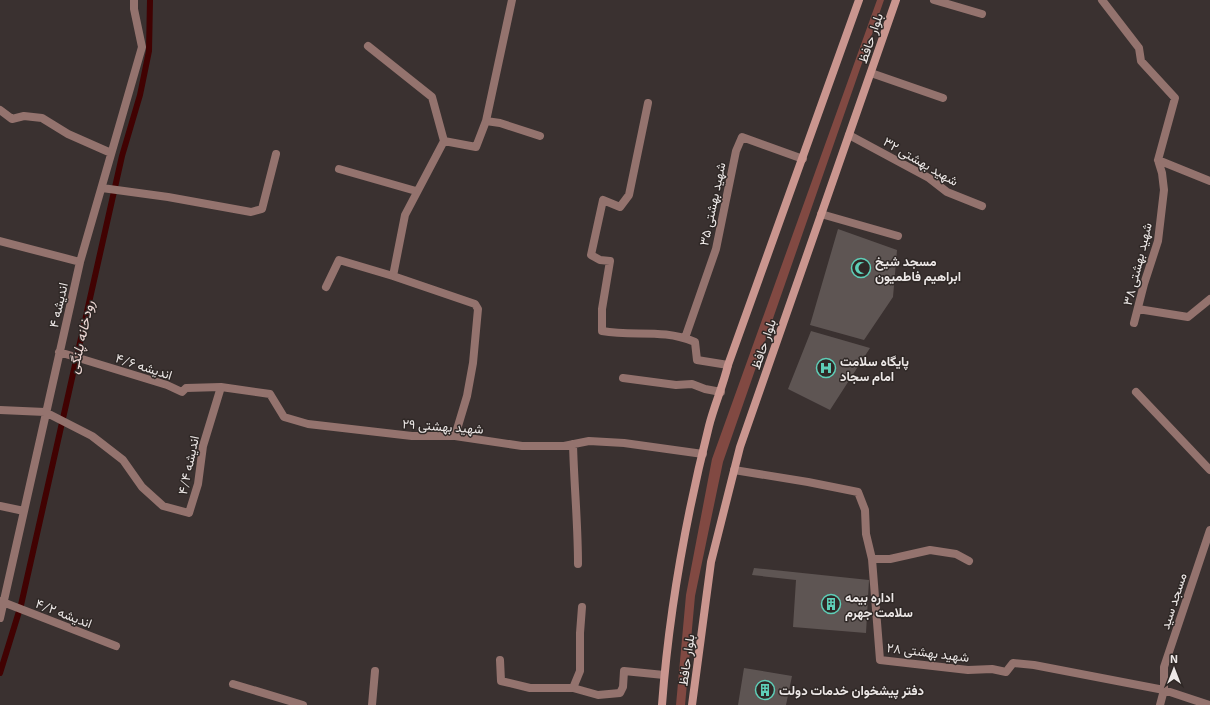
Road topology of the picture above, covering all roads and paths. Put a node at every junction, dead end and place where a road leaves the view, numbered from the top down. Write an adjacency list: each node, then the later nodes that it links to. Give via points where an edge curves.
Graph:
1 (134, 0): 17 (street, اندیشه ۴, via 142,47)
2 (512, 0): 13 (street)
3 (859, 0): 19 (main road, بلوار حافظ)
4 (896, 0): 9 (main road, بلوار حافظ)
5 (934, 0): 7 (street)
6 (1102, 0): 20 (street, شهید بهشتی ۳۸, via 1139,48 1141,61 1174,98)
7 (982, 14)
8 (368, 46): 16 (street, via 432,97)
9 (871, 73): 10 (street); 14 (main road, بلوار حافظ)
10 (943, 98)
11 (648, 103): 35 (street, via 629,195 620,207 603,200 597,224 591,255 600,260 610,261 602,309 602,331 655,332)
12 (0, 110): 17 (street, via 12,119 24,116 42,118 68,134)
13 (486, 121): 15 (street); 16 (street, via 476,147)
14 (849, 135): 25 (street, شهید بهشتی ۳۲, via 929,178 947,192); 26 (main road, بلوار حافظ)
15 (540, 136)
16 (444, 140): 24 (street)
17 (111, 153): 23 (street, اندیشه ۴)
18 (276, 154): 23 (street, via 262,209 251,212)
19 (803, 159): 35 (street, شهید بهشتی ۳۵, via 742,137 736,151 716,249); 37 (main road, بلوار حافظ)
20 (1158, 160): 22 (street); 33 (street, شهید بهشتی ۳۸, via 1164,190 1158,241)
21 (339, 169): 24 (street)
22 (1210, 181)
23 (102, 188): 29 (street, اندیشه ۴)
24 (416, 192): 30 (street, via 405,215)
25 (982, 206)
26 (821, 214): 27 (street); 47 (main road, بلوار حافظ)
27 (898, 236)
28 (0, 241): 29 (street)
29 (80, 262): 36 (street, اندیشه ۴)
30 (393, 276): 31 (street, via 339,260); 44 (street, via 475,304 478,309 473,364)
31 (326, 287)
32 (1210, 299): 33 (street, via 1188,317)
33 (1138, 309): 34 (street, شهید بهشتی ۳۸)
34 (1134, 323)
35 (685, 338): 37 (street, via 695,342 697,360)
36 (59, 352): 39 (street, اندیشه ۴/۶, via 167,385 182,392 186,388); 43 (street, اندیشه ۴)
37 (728, 365): 40 (main road, بلوار حافظ)
38 (623, 378): 40 (street, via 676,385 692,384)
39 (220, 387): 43 (street, اندیشه ۴/۴, via 203,446 198,484 189,513 163,506 142,488 123,460 92,436); 44 (street, شهید بهشتی ۲۹, via 270,394 284,417 308,424 412,436)
40 (721, 392): 46 (main road, بلوار حافظ)
41 (1136, 392): 48 (street)
42 (0, 410): 43 (street)
43 (45, 412): 50 (street, اندیشه ۴)
44 (455, 436): 45 (street, شهید بهشتی ۲۹, via 522,446)
45 (573, 444): 46 (street, شهید بهشتی ۲۹, via 589,441 624,443); 54 (street)
46 (703, 454): 61 (main road, بلوار حافظ, via 683,544)
47 (734, 470): 52 (street, شهید بهشتی ۲۸, via 858,492 865,510 866,534); 68 (main road, بلوار حافظ, via 711,562)
48 (1210, 470)
49 (0, 506): 50 (street)
50 (24, 510): 55 (street, اندیشه ۴)
51 (1210, 530): 64 (street, مسجد سید, via 1164,667)
52 (872, 559): 53 (street, via 890,559 930,550 956,554); 64 (street, شهید بهشتی ۲۸, via 880,660 1006,672 1012,663 1034,665)
53 (969, 562)
54 (578, 564)
55 (2, 602): 57 (street, اندیشه ۴); 58 (street, اندیشه ۴/۲)
56 (582, 607): 63 (street, via 580,670)
57 (0, 618)
58 (116, 646)
59 (500, 660): 63 (street, via 501,681 530,688)
60 (375, 670): 66 (street)
61 (664, 675): 63 (street, via 624,670 620,693 598,695); 67 (main road, بلوار حافظ)
62 (233, 684): 65 (street)
63 (573, 688)
64 (1164, 690): 69 (street, مسجد سید); 70 (street, شهید بهشتی ۲۸)
65 (303, 705)
66 (372, 705)
67 (662, 705)
68 (692, 705)
69 (1160, 705)
70 (1210, 705)

